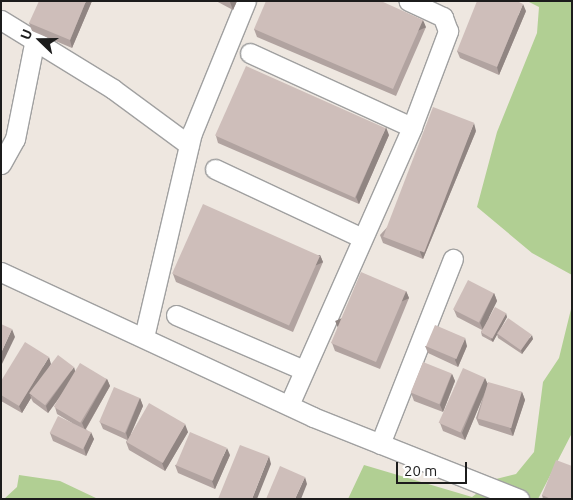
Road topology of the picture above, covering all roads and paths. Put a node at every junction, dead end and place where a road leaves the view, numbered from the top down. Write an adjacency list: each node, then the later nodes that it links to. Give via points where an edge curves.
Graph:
1 (246, 1): 7 (street)
2 (408, 1): 6 (street, via 448,23)
3 (1, 20): 4 (street)
4 (34, 44): 7 (street, via 113,89); 8 (street, via 15,139)
5 (250, 52): 6 (street)
6 (412, 127): 10 (street)
7 (189, 145): 14 (street)
8 (1, 164)
9 (215, 169): 10 (street)
10 (362, 238): 15 (street)
11 (452, 259): 17 (street)
12 (1, 272): 14 (street)
13 (176, 315): 15 (street)
14 (144, 337): 16 (street)
15 (304, 370): 16 (street)
16 (289, 405): 17 (street)
17 (380, 444): 18 (street)
18 (498, 495): 19 (street)
19 (519, 499)

